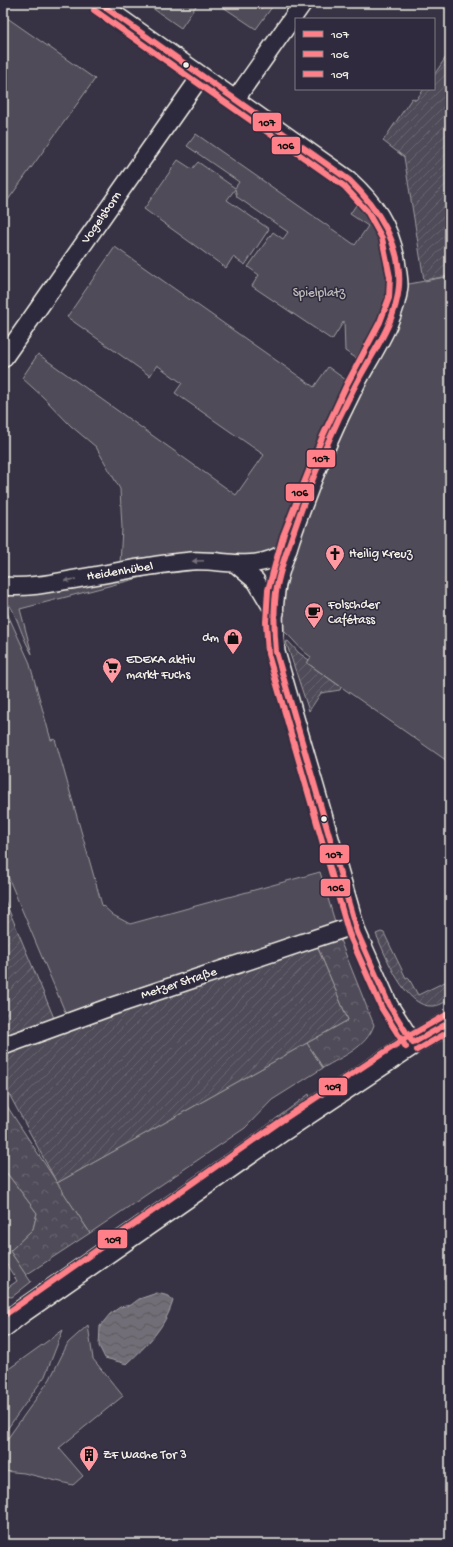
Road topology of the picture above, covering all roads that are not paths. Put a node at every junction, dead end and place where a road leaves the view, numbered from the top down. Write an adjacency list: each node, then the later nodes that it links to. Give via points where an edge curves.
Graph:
1 (99, 3): 3 (street)
2 (303, 3): 4 (street)
3 (201, 76): 4 (street); 5 (street, Vogelsborn)
4 (235, 100): 6 (street, via 349,180 366,196 383,218 390,234 398,272 399,286 392,315 354,388 311,481)
5 (3, 359)
6 (288, 550): 7 (street, Heidenhübel, via 273,558); 9 (street, via 276,591)
7 (237, 565): 8 (street, Heidenhübel, one-way to 8, via 220,561 190,562 30,586); 9 (street, Heidenhübel, via 256,581)
8 (3, 586)
9 (275, 613): 10 (street, via 276,652)
10 (355, 925): 12 (street, via 389,1005); 13 (street, Metzer Straße, via 110,1007)
11 (450, 1022): 12 (main road)
12 (413, 1043): 14 (main road, via 282,1130)
13 (3, 1046)
14 (3, 1326)

